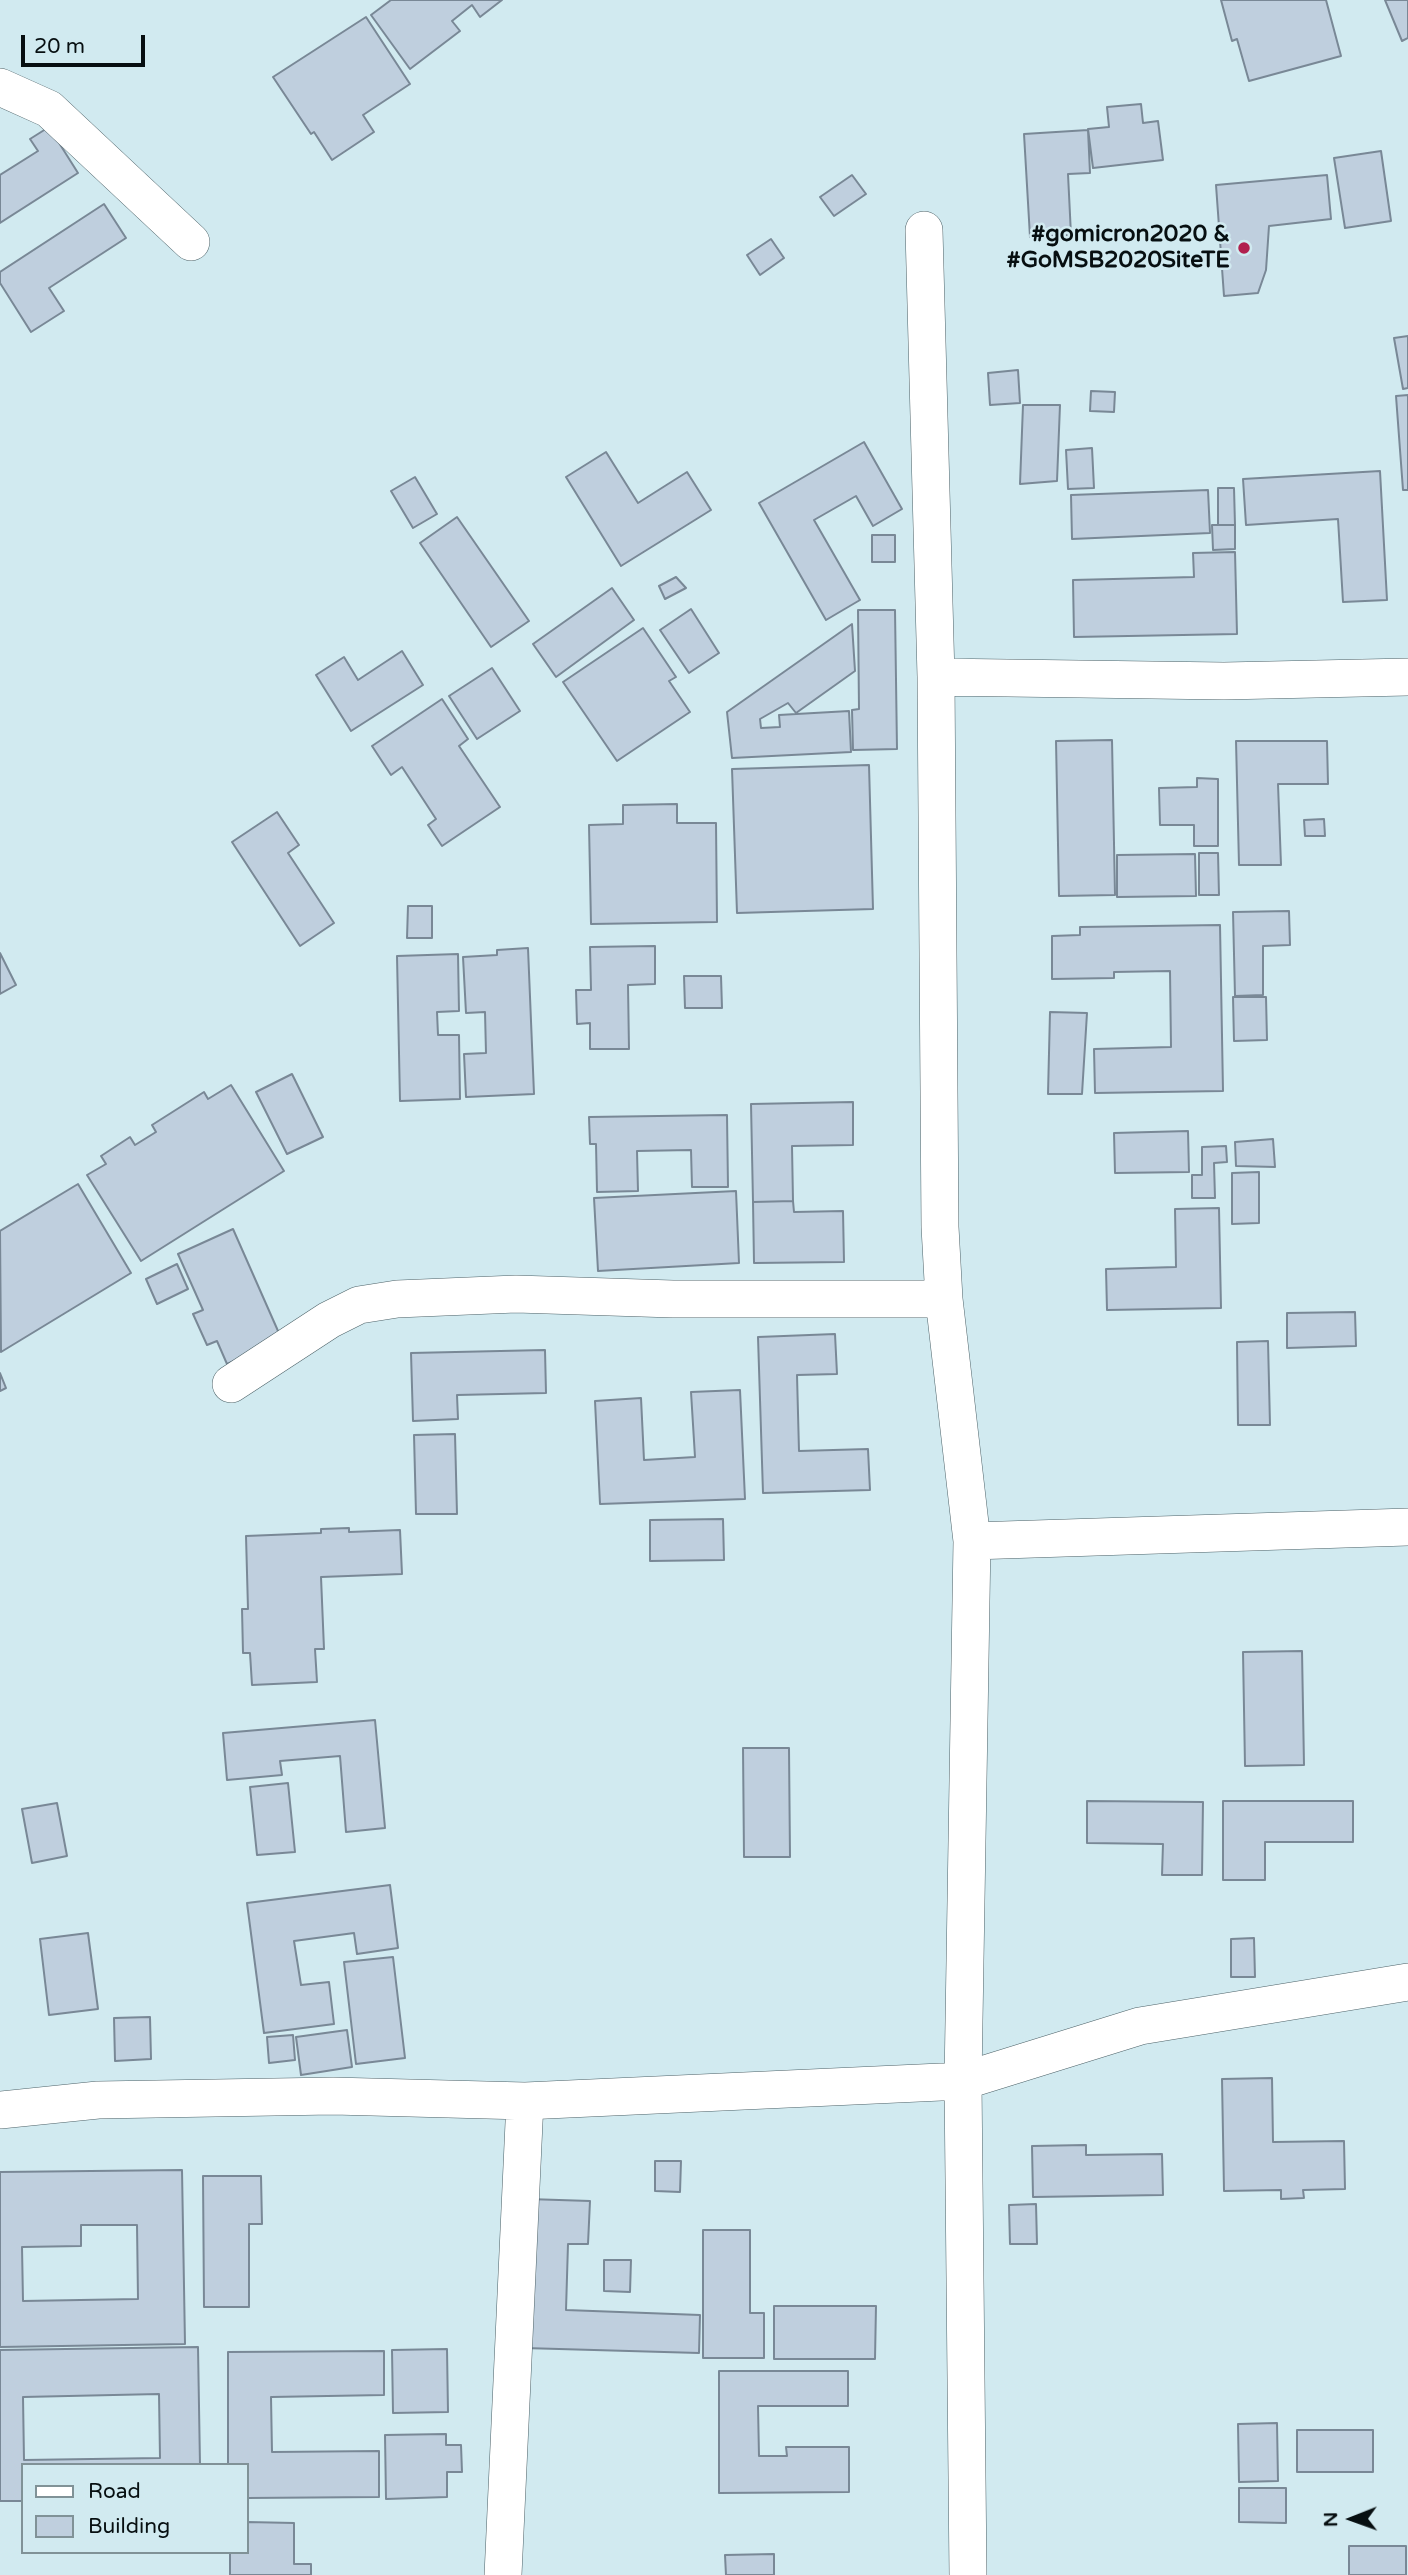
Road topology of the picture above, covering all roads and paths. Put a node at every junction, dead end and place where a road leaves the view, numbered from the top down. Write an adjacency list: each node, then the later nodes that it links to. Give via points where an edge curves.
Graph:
1 (0, 87): 3 (street, via 49,109)
2 (924, 230): 4 (street)
3 (191, 242)
4 (936, 677): 5 (street, via 1224,681); 6 (street)
5 (1408, 677)
6 (944, 1299): 7 (street, via 699,1300 516,1294 397,1299 359,1306 329,1320); 9 (street)
7 (231, 1384)
8 (1408, 1527): 9 (street)
9 (972, 1541): 11 (street)
10 (1408, 1982): 11 (street, via 1140,2026)
11 (963, 2081): 12 (street); 15 (street)
12 (525, 2101): 13 (street, via 333,2096 98,2100); 14 (street)
13 (0, 2110)
14 (503, 2575)
15 (968, 2575)

